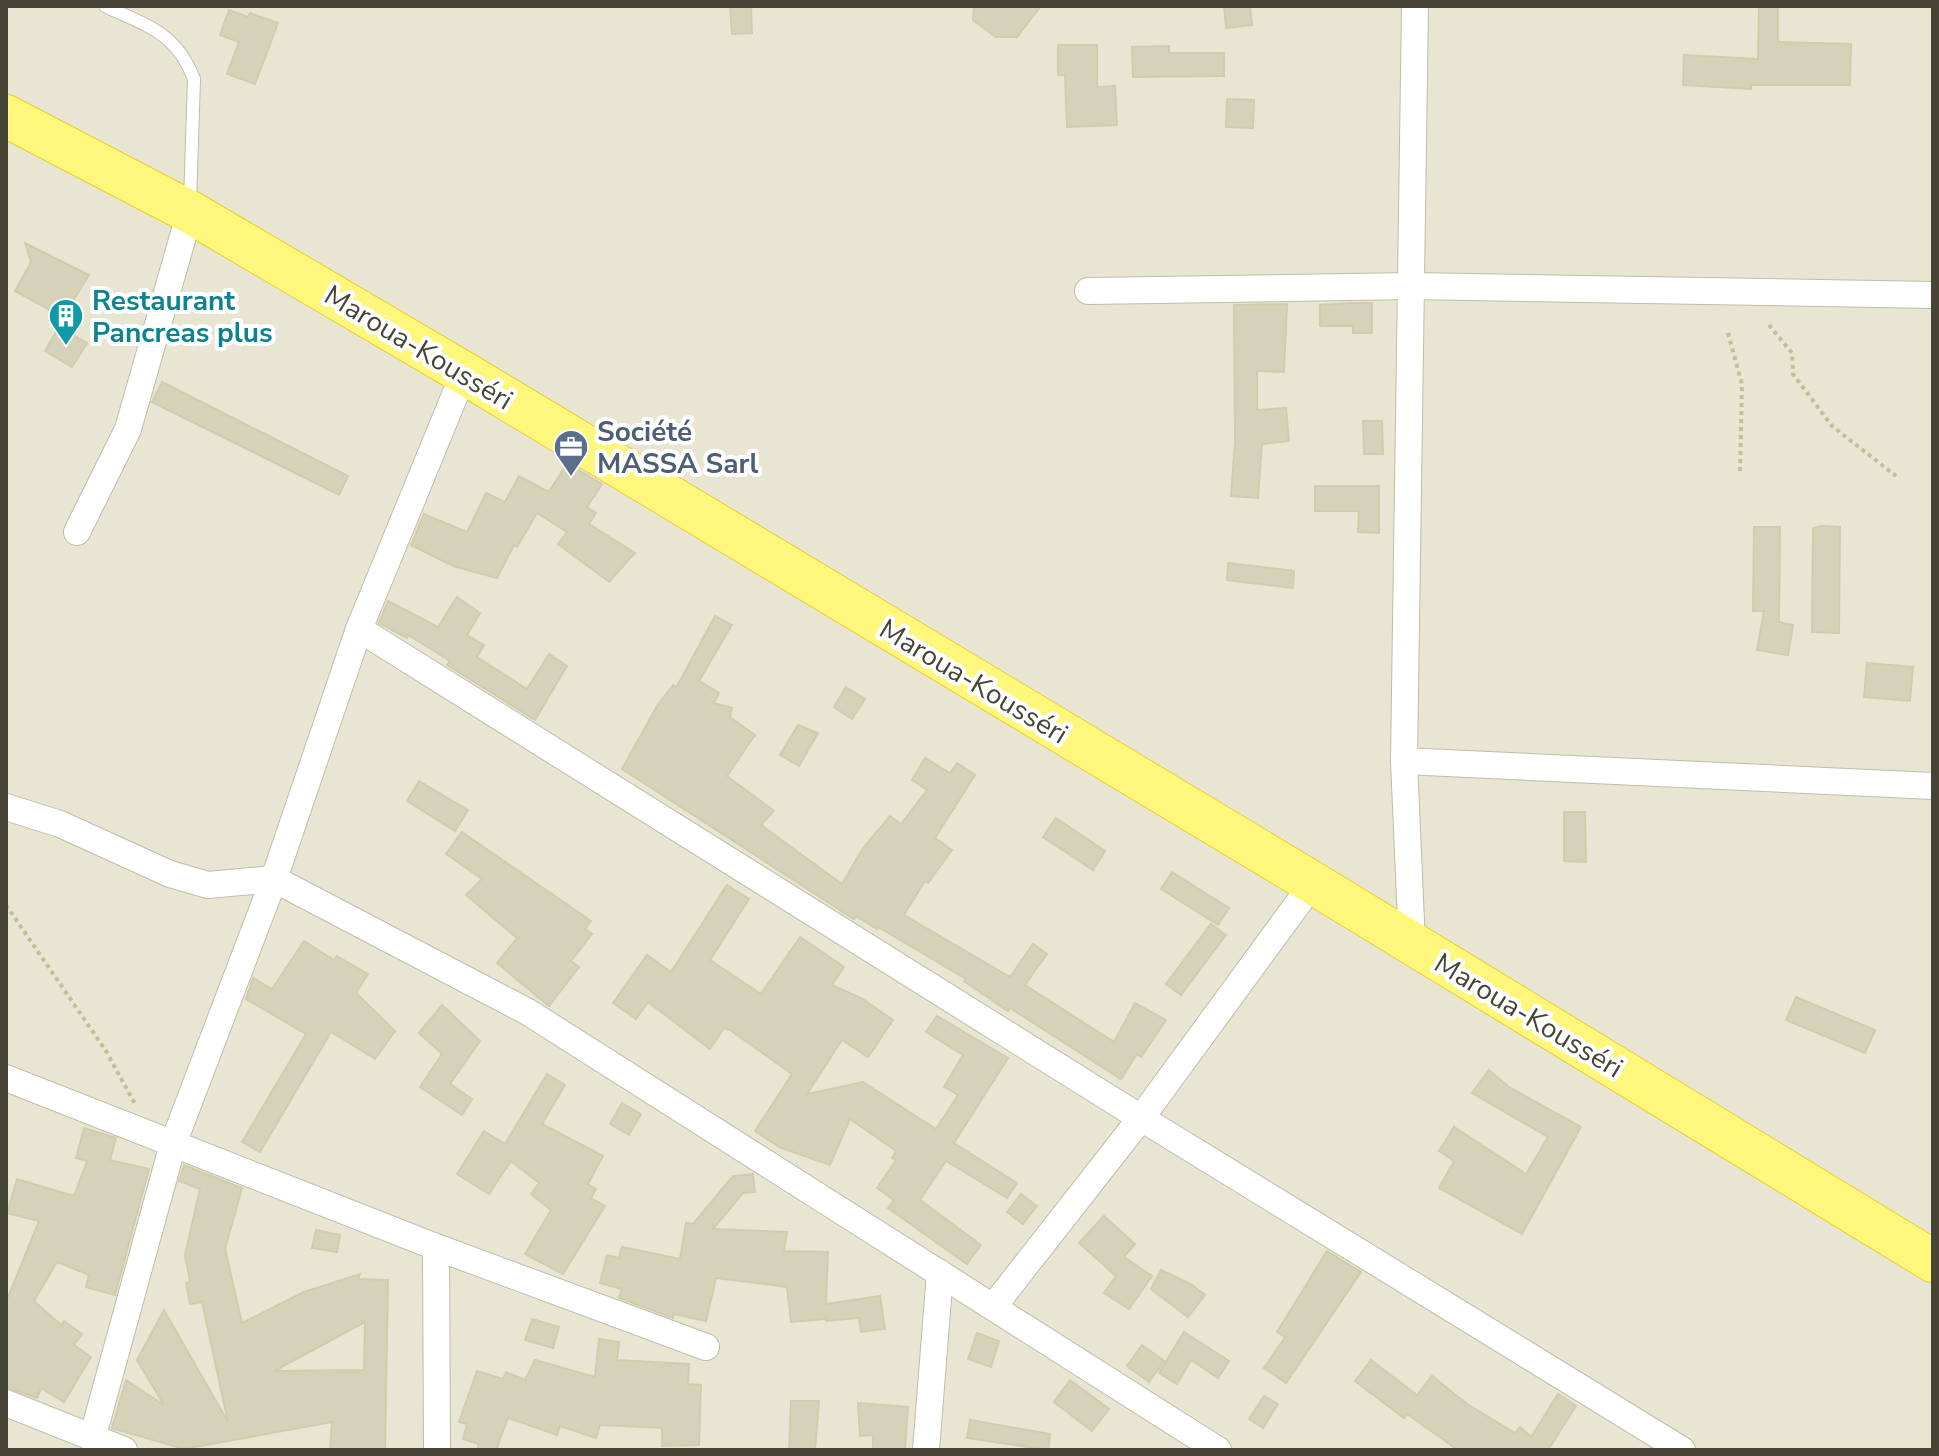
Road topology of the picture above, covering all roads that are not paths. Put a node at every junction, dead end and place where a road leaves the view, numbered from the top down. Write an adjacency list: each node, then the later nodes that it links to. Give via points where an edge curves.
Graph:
1 (105, 6): 4 (lane, via 170,37 194,79)
2 (1415, 6): 5 (street)
3 (6, 116): 4 (highway, Maroua-Kousséri)
4 (190, 212): 8 (highway, Maroua-Kousséri); 9 (street, via 128,429)
5 (1412, 286): 6 (street); 7 (street); 11 (street)
6 (1088, 291)
7 (1933, 295)
8 (464, 373): 10 (street); 15 (highway, Maroua-Kousséri)
9 (77, 532)
10 (359, 629): 14 (street); 18 (street)
11 (1404, 761): 12 (street); 16 (street)
12 (1933, 786)
13 (6, 807): 14 (street, via 208,885)
14 (274, 879): 19 (street); 22 (street, via 528,1012)
15 (1313, 883): 16 (highway, Maroua-Kousséri); 18 (street)
16 (1412, 944): 21 (highway, Maroua-Kousséri)
17 (6, 1078): 19 (street)
18 (1141, 1118): 23 (street); 31 (street)
19 (163, 1140): 20 (street); 26 (street)
20 (436, 1247): 24 (street); 28 (street)
21 (1933, 1261)
22 (940, 1273): 23 (street); 29 (street)
23 (993, 1307): 30 (street)
24 (706, 1347)
25 (6, 1403): 26 (street)
26 (92, 1439): 27 (street)
27 (124, 1450)
28 (437, 1450)
29 (926, 1450)
30 (1218, 1450)
31 (1682, 1450)

